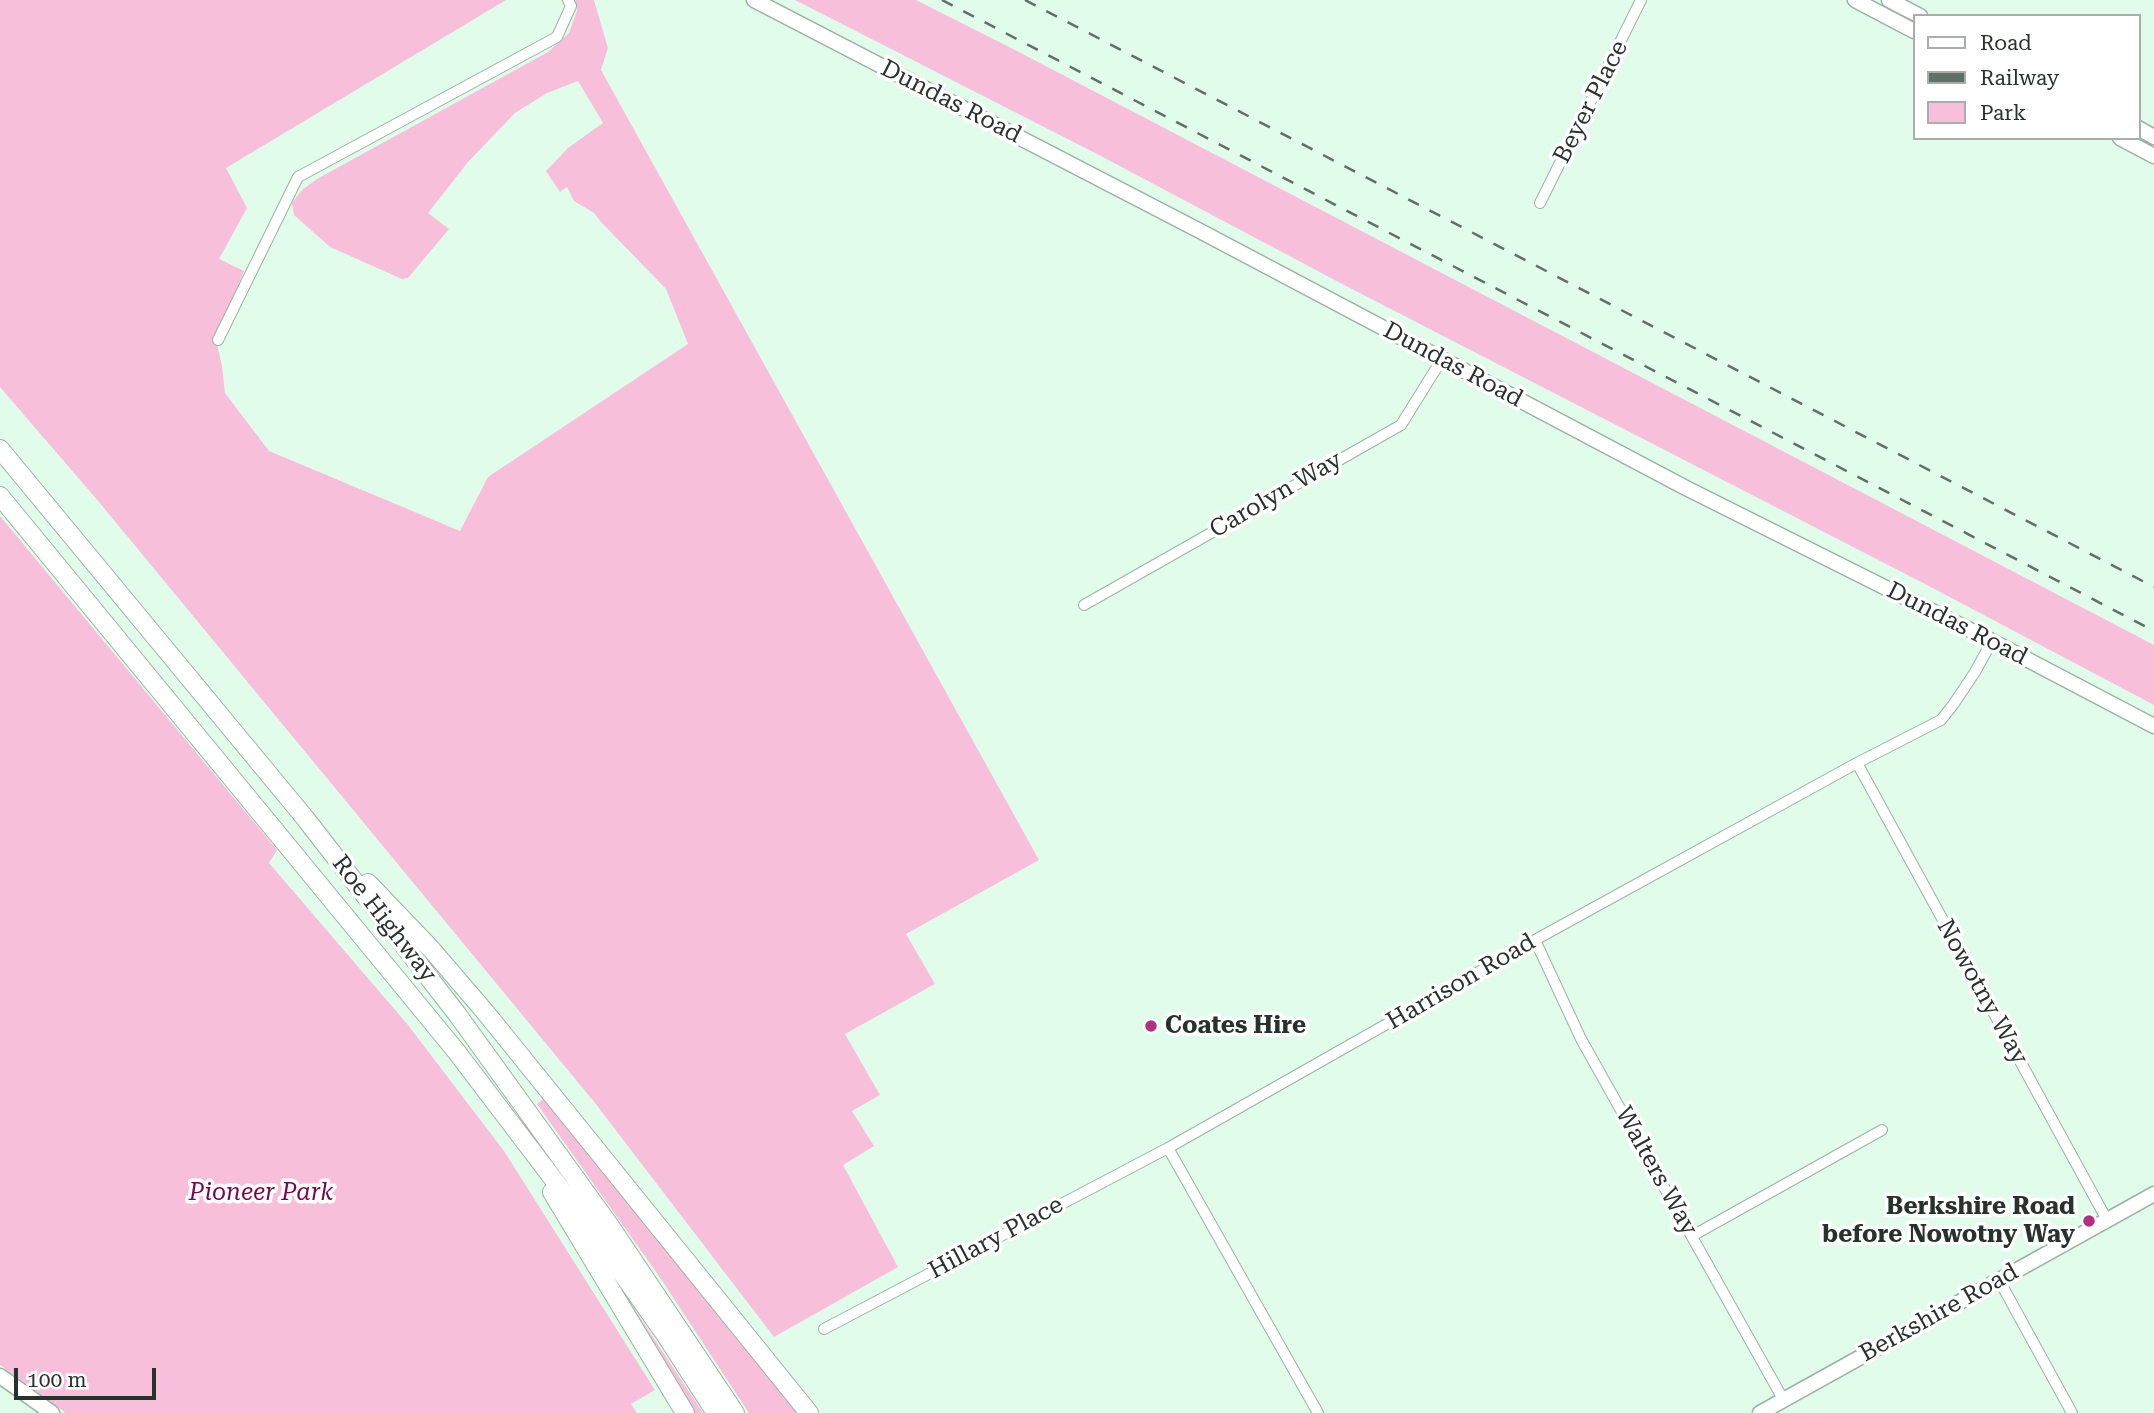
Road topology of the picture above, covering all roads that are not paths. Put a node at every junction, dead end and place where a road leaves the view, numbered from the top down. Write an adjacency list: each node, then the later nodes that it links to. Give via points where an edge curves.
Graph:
1 (568, 0): 11 (street, via 571,6 557,37 298,177)
2 (754, 0): 12 (main road, Dundas Road)
3 (1642, 0): 10 (street, Beyer Place)
4 (1855, 0): 7 (main road)
5 (1889, 0): 6 (main road)
6 (1916, 14)
7 (1912, 30)
8 (2124, 140): 9 (main road)
9 (2154, 156)
10 (1540, 203)
11 (218, 340)
12 (1442, 359): 15 (street, Carolyn Way, via 1401,425); 16 (main road, Dundas Road)
13 (0, 449): 19 (highway, Roe Highway)
14 (0, 496): 22 (highway, Roe Highway)
15 (1084, 605)
16 (1992, 641): 17 (main road, Dundas Road); 18 (street, Harrison Road, via 1941,720)
17 (2154, 726)
18 (1857, 763): 20 (street, Harrison Road); 25 (street, Nowotny Way)
19 (305, 818): 34 (highway, Roe Highway, via 535,1120); 35 (highway, via 459,981)
20 (1535, 940): 23 (street, Harrison Road); 26 (street, Walters Way, via 1581,1039)
21 (1882, 1130): 26 (street)
22 (518, 1131): 32 (highway); 33 (highway, Roe Highway, via 659,1325)
23 (1168, 1148): 28 (street, Hillary Place); 36 (street)
24 (2154, 1194): 25 (main road, Berkshire Road)
25 (2107, 1220): 27 (main road, Berkshire Road)
26 (1692, 1236): 30 (street, Walters Way)
27 (1998, 1280): 30 (main road, Berkshire Road); 38 (street)
28 (824, 1329)
29 (0, 1376): 31 (main road)
30 (1783, 1399): 37 (main road, Berkshire Road)
31 (52, 1413)
32 (685, 1413)
33 (716, 1413)
34 (735, 1413)
35 (808, 1413)
36 (1318, 1413)
37 (1760, 1413)
38 (2072, 1413)

